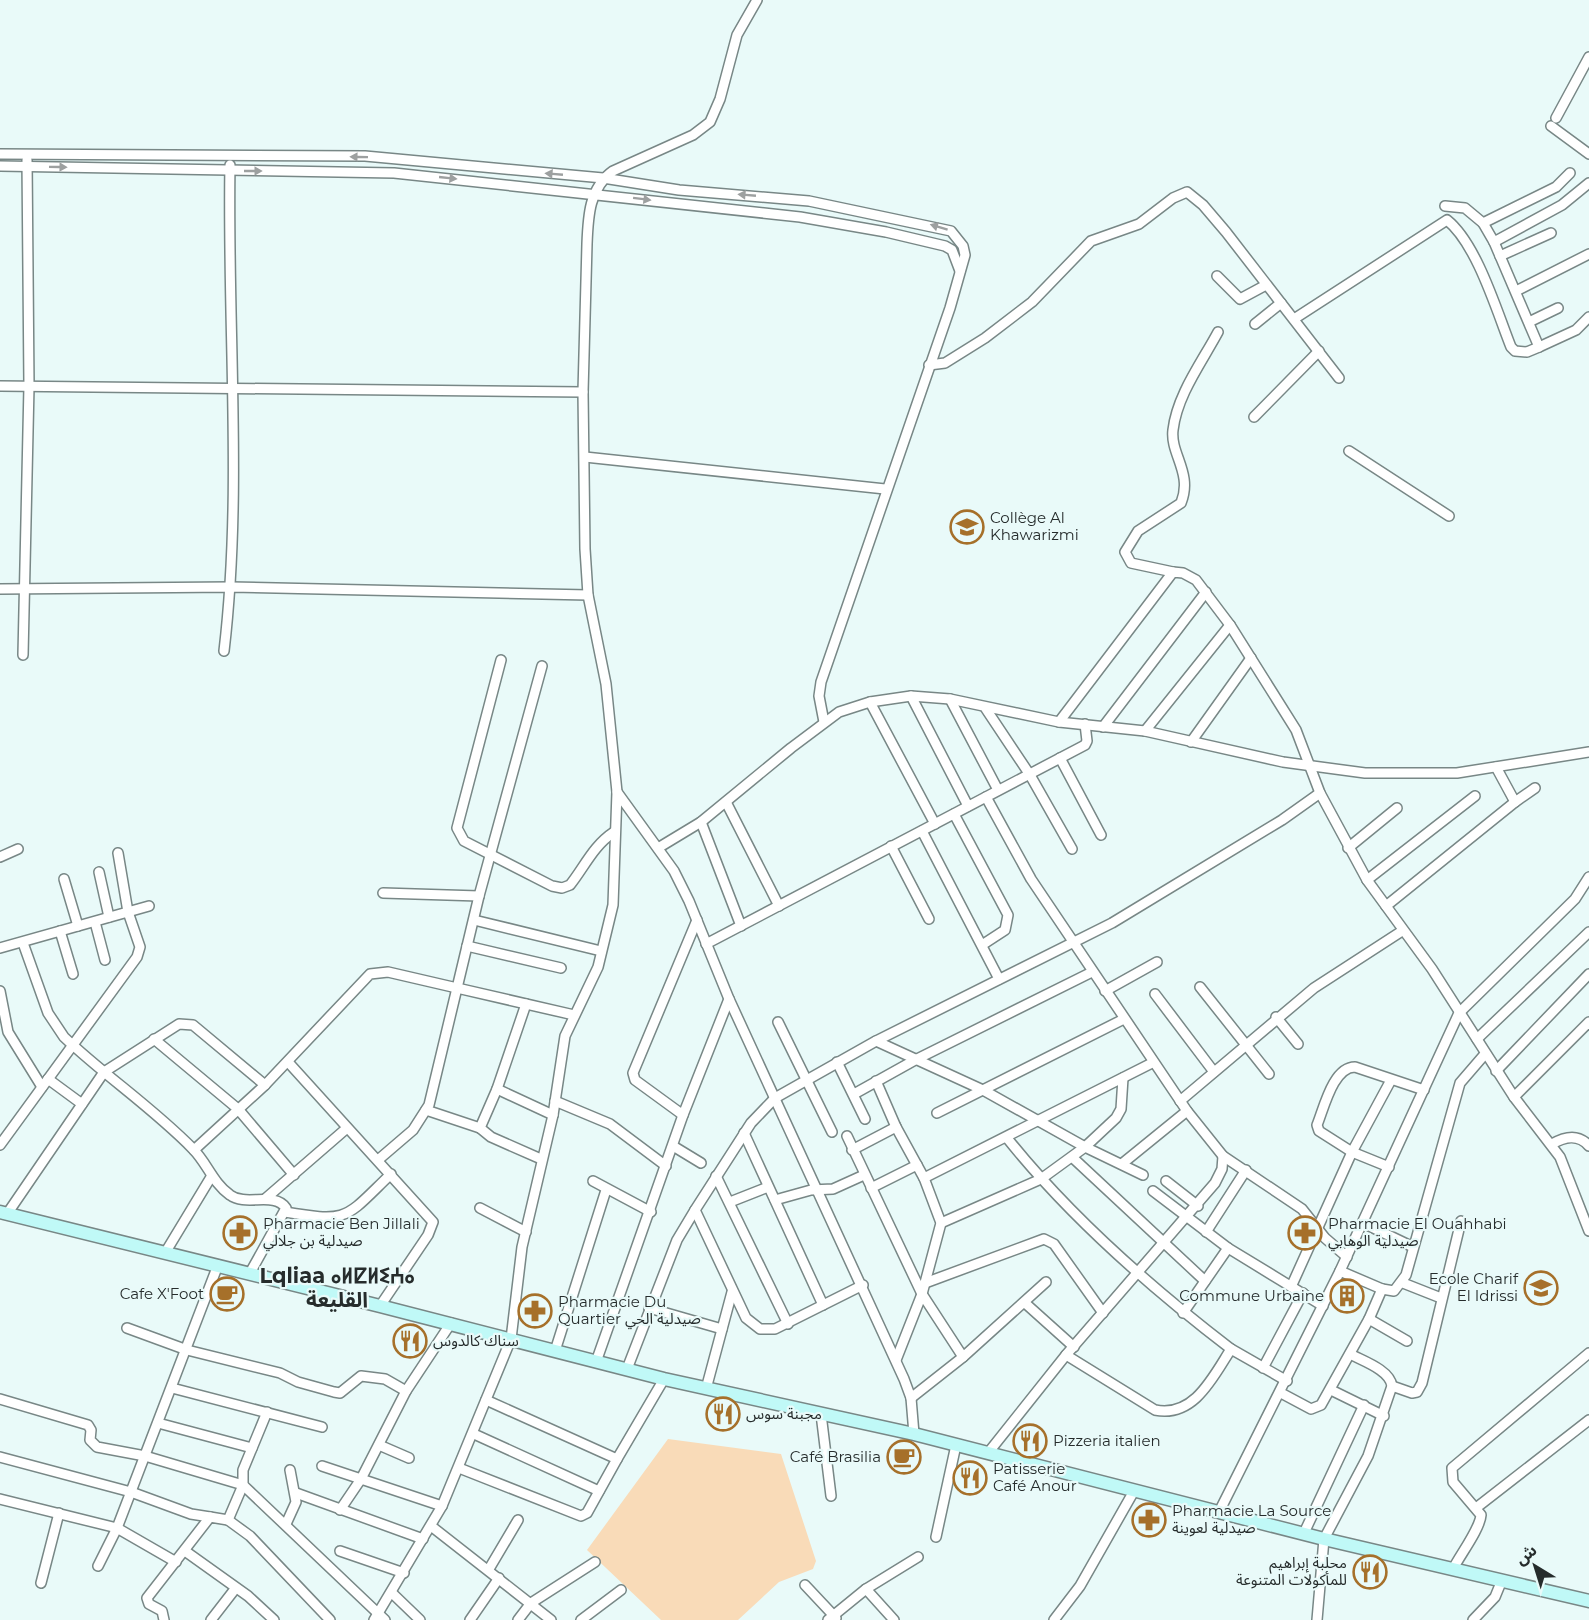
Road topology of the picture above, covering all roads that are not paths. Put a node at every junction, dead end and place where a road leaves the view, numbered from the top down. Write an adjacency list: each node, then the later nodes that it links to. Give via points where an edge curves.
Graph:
1 (757, 0): 11 (street, via 737,35 710,122 693,135 624,164)
2 (1589, 57): 3 (street, via 1553,122)
3 (1589, 153)
4 (0, 154): 5 (street)
5 (27, 154): 6 (street); 8 (street)
6 (230, 157): 9 (street); 11 (street, one-way to 6, via 366,156)
7 (0, 166): 8 (street)
8 (27, 166): 9 (street, one-way to 9); 36 (street)
9 (230, 171): 13 (street, one-way to 13, via 394,173); 37 (street)
10 (1570, 173): 15 (street, via 1556,187)
11 (603, 178): 13 (street); 20 (street, one-way to 11, via 965,255 963,246 951,231 937,226 809,201)
12 (1589, 183): 17 (street, via 1562,205)
13 (594, 193): 20 (street, one-way to 20, via 800,217 895,234 952,250); 38 (street, via 588,221)
14 (1445, 206): 15 (street, via 1465,208)
15 (1483, 223): 17 (street)
16 (1551, 233): 19 (street)
17 (1494, 242): 19 (street)
18 (1589, 254): 23 (street)
19 (1500, 256): 23 (street)
20 (960, 272): 33 (street)
21 (1217, 276): 22 (street, via 1240,299)
22 (1266, 285): 24 (street); 33 (street, via 1203,205 1193,195 1182,193 1139,224 1091,241 1032,302 985,338 945,363)
23 (1516, 291): 28 (street)
24 (1281, 303): 27 (street); 29 (street)
25 (1558, 308): 28 (street)
26 (1589, 317): 31 (street, via 1576,330)
27 (1293, 319): 31 (street, via 1447,220 1470,250 1511,347 1524,352); 32 (street)
28 (1529, 322): 31 (street)
29 (1255, 324)
30 (1218, 332): 44 (street, via 1183,398 1172,431 1184,471 1181,503 1138,531 1125,552 1131,563)
31 (1539, 347)
32 (1319, 351): 34 (street); 39 (street)
33 (929, 365): 42 (street)
34 (1339, 378)
35 (0, 386): 36 (street)
36 (29, 386): 37 (street); 47 (street)
37 (233, 387): 38 (street); 45 (street)
38 (583, 392): 41 (street)
39 (1254, 417)
40 (1349, 451): 43 (street)
41 (585, 457): 42 (street); 49 (street)
42 (885, 489): 60 (street, via 821,682 819,696)
43 (1449, 516)
44 (1173, 572): 48 (street, via 1196,580); 61 (street)
45 (231, 587): 47 (street); 49 (street); 51 (street)
46 (0, 589): 47 (street)
47 (24, 589): 52 (street)
48 (1206, 592): 50 (street); 63 (street)
49 (588, 595): 73 (street, via 606,684)
50 (1230, 625): 53 (street); 64 (street)
51 (224, 651)
52 (22, 655)
53 (1251, 658): 65 (street); 68 (street, via 1296,730)
54 (501, 660): 93 (street, via 458,828 464,841)
55 (542, 666): 93 (street)
56 (910, 696): 57 (street); 58 (street); 79 (street)
57 (950, 699): 59 (street); 72 (street)
58 (870, 702): 60 (street, via 839,712); 83 (street)
59 (986, 709): 61 (street); 70 (street)
60 (824, 722): 77 (street)
61 (1059, 722): 62 (street)
62 (1085, 724): 63 (street); 67 (street, via 1085,746)
63 (1103, 727): 64 (street)
64 (1145, 731): 65 (street)
65 (1191, 742): 68 (street)
66 (1589, 752): 69 (street)
67 (1060, 758): 70 (street); 86 (street)
68 (1312, 767): 69 (street, via 1365,773 1457,773); 74 (street)
69 (1496, 767): 78 (street)
70 (1030, 775): 72 (street); 91 (street)
71 (1535, 788): 78 (street)
72 (999, 790): 76 (street)
73 (617, 792): 85 (street); 88 (street)
74 (1320, 793): 89 (street); 115 (street, via 1164,893)
75 (1475, 796): 98 (street)
76 (986, 797): 79 (street); 115 (street, via 1031,879)
77 (726, 802): 82 (street); 102 (street)
78 (1515, 802): 103 (street)
79 (968, 806): 81 (street)
80 (1397, 808): 89 (street)
81 (954, 814): 83 (street); 118 (street, via 1008,915 1005,930)
82 (701, 822): 88 (street); 111 (street)
83 (935, 824): 84 (street)
84 (922, 831): 87 (street); 118 (street)
85 (614, 832): 93 (street, via 590,854 570,885 562,888); 121 (street, via 614,896)
86 (1101, 835)
87 (891, 846): 102 (street); 106 (street)
88 (658, 848): 108 (street, via 674,871)
89 (1348, 848): 98 (street)
90 (18, 849): 94 (street)
91 (1072, 849)
92 (118, 853): 104 (street)
93 (492, 854): 100 (street)
94 (0, 857)
95 (99, 872): 105 (street)
96 (1589, 877): 136 (street, via 1575,899)
97 (64, 879): 110 (street)
98 (1367, 880): 103 (street)
99 (383, 893): 100 (street)
100 (479, 896): 107 (street)
101 (149, 906): 104 (street)
102 (779, 906): 111 (street)
103 (1386, 906): 113 (street)
104 (128, 912): 105 (street); 147 (street, via 140,946 137,957)
105 (110, 917): 109 (street)
106 (929, 919)
107 (474, 920): 119 (street); 121 (street)
108 (697, 920): 117 (street); 177 (street, via 633,1073 635,1080)
109 (94, 922): 110 (street); 122 (street)
110 (78, 926): 112 (street)
111 (741, 926): 117 (street)
112 (60, 931): 116 (street); 126 (street)
113 (1402, 931): 136 (street); 138 (street, via 1344,966)
114 (1589, 932): 142 (street)
115 (1072, 942): 125 (street); 128 (street)
116 (23, 943): 120 (street); 147 (street, via 48,1013)
117 (706, 944): 134 (street)
118 (982, 945): 128 (street)
119 (467, 946): 124 (street); 130 (street)
120 (0, 948)
121 (601, 951): 137 (street)
122 (105, 960)
123 (1157, 962): 132 (street)
124 (561, 968)
125 (1092, 972): 132 (street); 149 (street)
126 (73, 974)
127 (1589, 974): 153 (street)
128 (999, 979): 144 (street)
129 (1200, 987): 145 (street)
130 (457, 988): 135 (street); 150 (street, via 388,972 370,974); 173 (street, via 436,1085)
131 (0, 991): 161 (street, via 8,1032)
132 (1105, 991): 139 (street)
133 (1155, 994): 155 (street)
134 (729, 999): 168 (street); 177 (street)
135 (526, 1004): 137 (street); 163 (street)
136 (1459, 1013): 142 (street); 165 (street)
137 (574, 1016): 169 (street, via 565,1036)
138 (1276, 1017): 145 (street); 146 (street)
139 (1124, 1019): 152 (street); 164 (street)
140 (777, 1022): 158 (street)
141 (1589, 1022): 167 (street)
142 (1477, 1039): 148 (street)
143 (154, 1040): 154 (street); 162 (street, via 179,1024 193,1026); 172 (street)
144 (876, 1041): 149 (street); 151 (street)
145 (1245, 1044): 155 (street); 156 (street)
146 (1298, 1044)
147 (73, 1046): 154 (street); 161 (street)
148 (1485, 1054): 153 (street); 238 (street, via 1460,1083)
149 (915, 1060): 160 (street); 164 (street)
150 (288, 1062): 162 (street); 181 (street)
151 (837, 1062): 158 (street); 166 (street)
152 (1152, 1063): 157 (street); 170 (street)
153 (1496, 1071): 167 (street)
154 (104, 1072): 171 (street); 192 (street)
155 (1214, 1072): 170 (street)
156 (1269, 1074)
157 (1124, 1077): 179 (street); 191 (street, via 1121,1109 1116,1118)
158 (807, 1078): 168 (street); 183 (street)
159 (1391, 1080): 165 (street); 194 (street); 194 (street, via 1355,1067 1339,1074 1317,1125 1323,1135)
160 (876, 1081): 166 (street); 180 (street)
161 (45, 1083): 171 (street); 188 (street)
162 (265, 1086): 172 (street)
163 (497, 1089): 176 (street); 182 (street)
164 (983, 1090): 175 (street); 179 (street)
165 (1424, 1090): 203 (street)
166 (854, 1094): 178 (street)
167 (1514, 1097): 187 (street)
168 (775, 1098): 184 (street); 218 (street)
169 (555, 1101): 176 (street); 202 (street, via 610,1125)
170 (1180, 1101): 174 (street)
171 (82, 1104): 228 (street)
172 (238, 1109): 192 (street); 205 (street)
173 (426, 1110): 182 (street); 198 (street, via 413,1130)
174 (1186, 1111): 195 (street); 200 (street)
175 (937, 1113)
176 (553, 1115): 197 (street)
177 (683, 1115): 189 (street)
178 (865, 1119)
179 (1040, 1122): 186 (street); 191 (street)
180 (896, 1127): 193 (street); 201 (street)
181 (347, 1128): 198 (street); 205 (street)
182 (480, 1128): 197 (street, via 491,1137)
183 (832, 1132)
184 (744, 1133): 209 (street); 215 (street)
185 (847, 1136): 193 (street)
186 (1007, 1138): 211 (street); 212 (street)
187 (1551, 1144): 190 (street, via 1571,1137); 234 (street, via 1572,1182)
188 (0, 1145)
189 (673, 1146): 199 (street); 202 (street)
190 (1589, 1146)
191 (1085, 1147): 196 (street); 200 (street)
192 (194, 1150): 210 (street)
193 (852, 1150): 207 (street)
194 (1352, 1152): 203 (street); 233 (street)
195 (1223, 1156): 204 (street); 223 (street, via 1220,1176)
196 (1072, 1157): 212 (street); 237 (street)
197 (542, 1159): 235 (street)
198 (378, 1160): 206 (street)
199 (701, 1163)
200 (1123, 1163): 208 (street)
201 (917, 1165): 211 (street); 216 (street)
202 (666, 1166): 227 (street)
203 (1389, 1167): 232 (street)
204 (1246, 1170): 233 (street, via 1302,1209); 236 (street)
205 (294, 1174): 220 (street)
206 (391, 1174): 226 (street, via 343,1216 325,1219); 259 (street, via 433,1222)
207 (864, 1175): 216 (street); 218 (street, via 833,1189)
208 (1143, 1175)
209 (716, 1176): 222 (street); 225 (street)
210 (211, 1178): 220 (street, via 231,1196 242,1200); 240 (street)
211 (924, 1178): 231 (street)
212 (1041, 1179): 231 (street); 245 (street)
213 (1166, 1180): 223 (street)
214 (593, 1181): 217 (street)
215 (768, 1187): 221 (street); 222 (street)
216 (871, 1188): 255 (street)
217 (606, 1190): 227 (street); 274 (street)
218 (816, 1191): 221 (street); 250 (street)
219 (1153, 1191): 229 (street)
220 (265, 1199): 226 (street, via 283,1204)
221 (775, 1200): 258 (street)
222 (730, 1202): 266 (street)
223 (1198, 1206): 229 (street)
224 (480, 1208): 235 (street)
225 (694, 1209): 253 (street); 261 (street)
226 (285, 1212): 244 (street)
227 (651, 1212): 280 (street)
228 (4, 1213): 240 (main road)
229 (1186, 1218): 236 (street); 237 (street)
230 (1461, 1221): 256 (street)
231 (941, 1223): 248 (street)
232 (1363, 1223): 238 (street); 241 (street)
233 (1319, 1228): 241 (street); 251 (street)
234 (1589, 1231)
235 (526, 1232): 269 (street)
236 (1206, 1232): 239 (street)
237 (1163, 1243): 245 (street); 246 (street)
238 (1413, 1247): 249 (street)
239 (1228, 1248): 246 (street); 251 (street)
240 (165, 1253): 242 (main road)
241 (1347, 1257): 243 (street)
242 (218, 1266): 244 (main road); 273 (street)
243 (1340, 1270): 252 (street); 260 (street)
244 (250, 1273): 259 (main road)
245 (1137, 1273): 262 (street); 263 (street)
246 (1205, 1281): 263 (street)
247 (1046, 1282): 257 (street)
248 (925, 1283): 255 (street); 262 (street, via 1044,1239 1054,1244)
249 (1403, 1283): 252 (street, via 1394,1291); 256 (street)
250 (863, 1285): 258 (street); 279 (street)
251 (1291, 1287): 254 (street)
252 (1382, 1289): 264 (street)
253 (732, 1292): 266 (street, via 754,1326 768,1330); 268 (street)
254 (1303, 1293): 260 (street); 281 (street)
255 (922, 1294): 278 (street); 279 (street)
256 (1441, 1298): 285 (street, via 1417,1392)
257 (1025, 1303): 271 (street); 278 (street)
258 (823, 1305): 266 (street)
259 (380, 1306): 265 (main road)
260 (1323, 1306): 284 (street)
261 (649, 1308): 268 (street); 282 (street)
262 (1103, 1313): 271 (street)
263 (1183, 1313): 272 (street)
264 (1369, 1319): 270 (street); 276 (street)
265 (451, 1323): 269 (main road); 289 (street)
266 (788, 1324)
267 (127, 1328): 273 (street)
268 (722, 1329): 287 (street)
269 (511, 1339): 274 (main road); 293 (street)
270 (1407, 1341)
271 (1074, 1347): 277 (street)
272 (1231, 1349): 277 (street, via 1201,1394 1176,1410 1164,1412); 281 (street)
273 (187, 1350): 286 (street); 289 (street, via 280,1373 340,1393 361,1376 385,1379)
274 (555, 1352): 280 (main road)
275 (1589, 1353): 323 (street, via 1452,1468 1453,1482)
276 (1350, 1354): 285 (street, via 1385,1374); 288 (street)
277 (1066, 1355): 306 (street)
278 (963, 1357): 291 (street)
279 (896, 1360): 291 (street)
280 (596, 1362): 282 (main road)
281 (1263, 1368): 284 (street)
282 (627, 1369): 283 (main road)
283 (664, 1379): 287 (main road); 310 (street)
284 (1287, 1381): 290 (street)
285 (1392, 1386): 297 (street)
286 (172, 1388): 295 (street); 299 (street)
287 (706, 1389): 296 (main road)
288 (1331, 1390): 290 (street, via 1316,1409); 294 (street)
289 (406, 1391): 303 (street)
290 (1281, 1393): 325 (street)
291 (911, 1398): 302 (street)
292 (0, 1399): 307 (street, via 88,1425 90,1440 97,1447)
293 (486, 1400): 301 (street); 310 (street)
294 (1364, 1406): 297 (street); 333 (street)
295 (267, 1412): 300 (street); 305 (street)
296 (821, 1413): 302 (main road); 320 (street)
297 (1384, 1416): 336 (street, via 1368,1456)
298 (1589, 1420): 323 (street)
299 (159, 1423): 305 (street); 307 (street)
300 (322, 1427)
301 (474, 1434): 312 (street); 316 (street)
302 (914, 1434): 304 (main road)
303 (379, 1445): 309 (street); 314 (street)
304 (956, 1445): 306 (main road); 334 (street)
305 (252, 1448): 315 (street, via 243,1470)
306 (988, 1454): 317 (main road)
307 (145, 1456): 315 (street); 318 (street)
308 (0, 1457): 318 (street)
309 (409, 1458)
310 (618, 1459): 316 (street)
311 (322, 1466): 314 (street)
312 (459, 1468): 316 (street, via 575,1516 587,1513); 322 (street)
313 (290, 1470): 319 (street)
314 (361, 1479): 322 (street); 324 (street)
315 (243, 1485): 328 (street); 330 (street)
316 (599, 1491)
317 (1134, 1491): 325 (main road); 368 (street, via 1080,1586)
318 (131, 1492): 327 (street); 332 (street)
319 (296, 1493): 324 (street); 330 (street)
320 (831, 1496)
321 (0, 1499): 326 (street)
322 (442, 1506): 331 (street)
323 (1476, 1508): 344 (street, via 1481,1515 1480,1524)
324 (340, 1510): 335 (street)
325 (1220, 1512): 333 (main road)
326 (59, 1513): 332 (street); 348 (street)
327 (210, 1517): 328 (street); 337 (street)
328 (228, 1520): 361 (street, via 250,1536)
329 (518, 1520): 343 (street)
330 (286, 1524): 356 (street)
331 (431, 1526): 335 (street); 343 (street)
332 (117, 1528): 340 (street); 342 (street)
333 (1304, 1533): 336 (main road)
334 (936, 1538)
335 (423, 1539): 345 (street)
336 (1324, 1539): 344 (main road); 369 (street)
337 (185, 1551): 340 (street); 350 (street)
338 (340, 1551): 345 (street)
339 (918, 1557): 351 (street)
340 (176, 1562): 358 (street, via 146,1602 162,1611)
341 (595, 1562): 355 (street)
342 (98, 1566)
343 (489, 1569): 346 (street)
344 (1453, 1569): 347 (main road)
345 (404, 1573): 353 (street)
346 (499, 1578): 355 (street); 363 (street)
347 (1502, 1580): 354 (main road); 370 (street, via 1495,1597)
348 (41, 1583)
349 (805, 1586): 357 (street)
350 (235, 1589): 359 (street); 360 (street)
351 (866, 1589): 357 (street); 367 (street)
352 (621, 1590): 366 (street)
353 (392, 1593): 356 (street); 362 (street)
354 (1589, 1601)
355 (531, 1603): 364 (street); 365 (street)
356 (379, 1618)
357 (833, 1619)
358 (164, 1620)
359 (211, 1620)
360 (274, 1620)
361 (330, 1620)
362 (420, 1620)
363 (470, 1620)
364 (518, 1620)
365 (551, 1620)
366 (580, 1620)
367 (894, 1620)
368 (1054, 1620)
369 (1317, 1620)
370 (1473, 1620)

